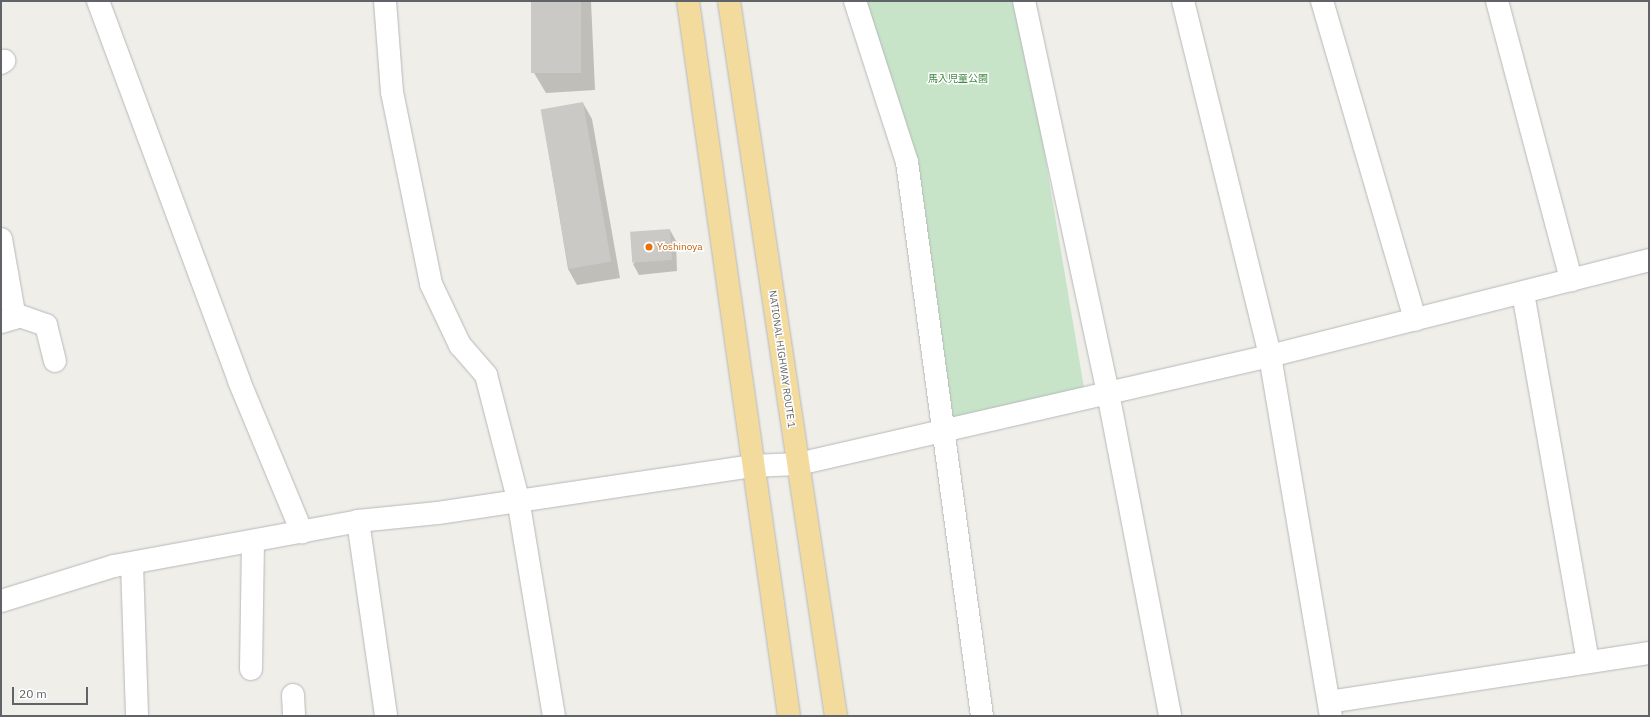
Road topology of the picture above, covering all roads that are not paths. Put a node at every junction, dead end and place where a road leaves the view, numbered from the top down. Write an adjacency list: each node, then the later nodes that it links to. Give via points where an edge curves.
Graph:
1 (98, 1): 24 (street, via 239,381)
2 (385, 1): 22 (street, via 392,92 432,284 460,345 486,375)
3 (688, 1): 21 (highway)
4 (730, 1): 20 (highway, NATIONAL HIGHWAY ROUTE 1)
5 (855, 1): 19 (street, via 907,162)
6 (1024, 1): 18 (street)
7 (1183, 1): 16 (street)
8 (1322, 1): 15 (street)
9 (1497, 1): 12 (street)
10 (1, 239): 14 (street)
11 (1649, 260): 12 (street)
12 (1571, 280): 13 (street)
13 (1522, 293): 15 (street); 29 (street)
14 (8, 318): 17 (street, via 46,325)
15 (1415, 320): 16 (street)
16 (1270, 356): 18 (street); 32 (street)
17 (55, 360)
18 (1108, 393): 19 (street); 40 (street)
19 (944, 430): 20 (street); 39 (street)
20 (798, 464): 21 (street); 38 (highway, NATIONAL HIGHWAY ROUTE 1)
21 (752, 466): 22 (street); 37 (highway)
22 (518, 499): 23 (street); 36 (street)
23 (358, 521): 24 (street); 35 (street)
24 (302, 532): 25 (street)
25 (253, 541): 26 (street); 30 (street)
26 (132, 564): 27 (street, via 114,566); 33 (street)
27 (1, 601)
28 (1649, 653): 29 (street)
29 (1588, 661): 32 (street)
30 (251, 669)
31 (293, 695): 34 (street)
32 (1330, 709)
33 (137, 716)
34 (294, 716)
35 (386, 716)
36 (554, 716)
37 (789, 716)
38 (836, 716)
39 (982, 716)
40 (1170, 716)

